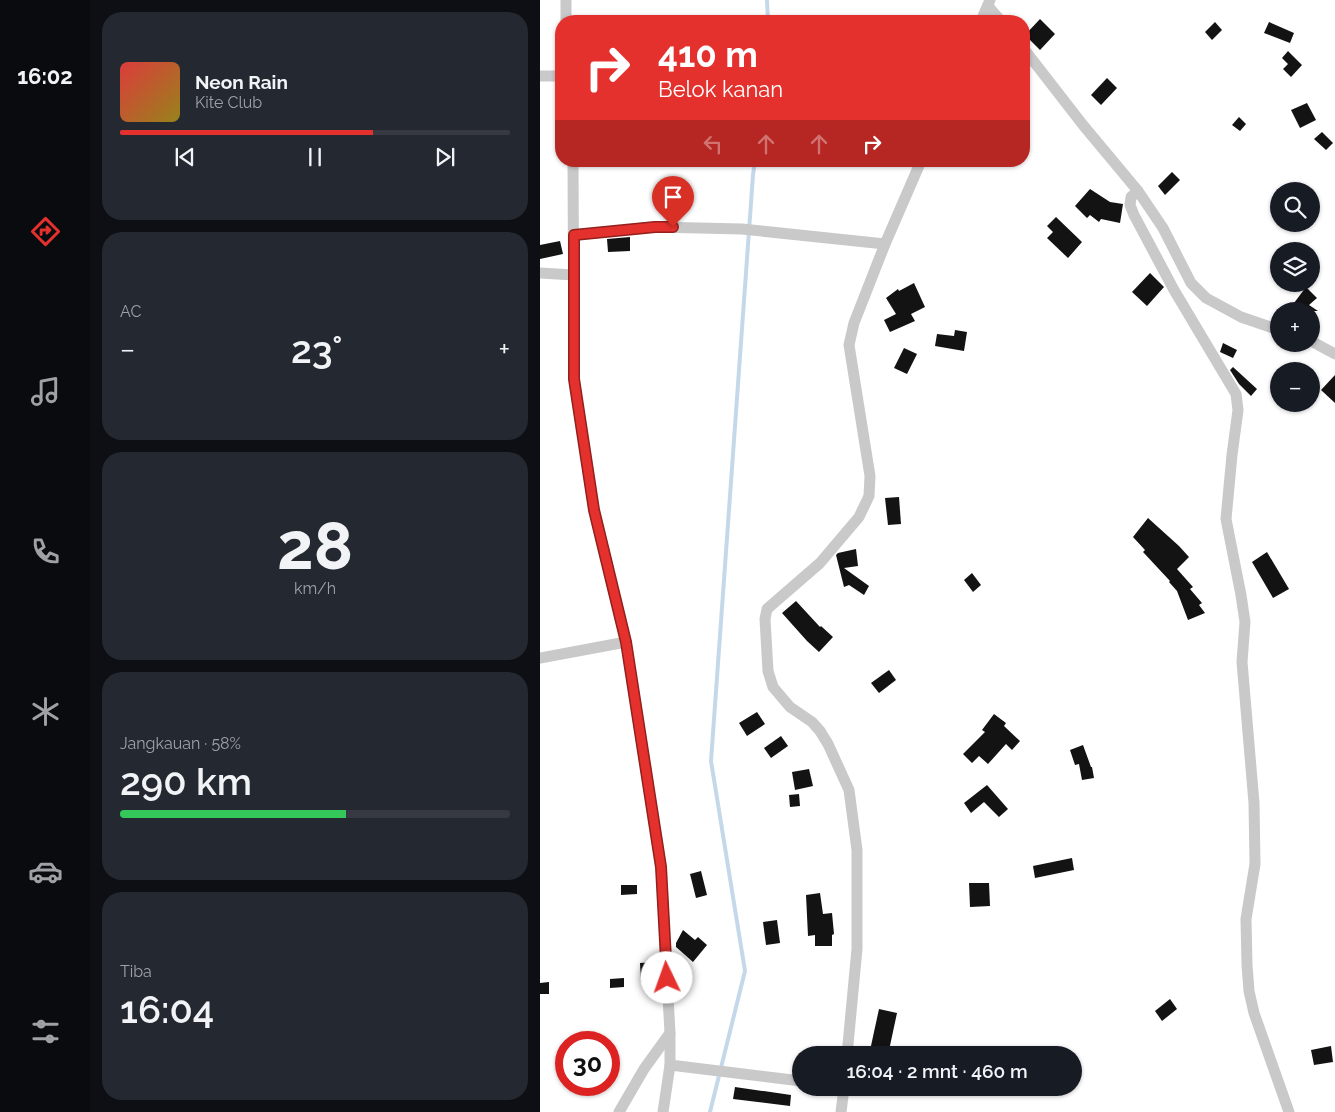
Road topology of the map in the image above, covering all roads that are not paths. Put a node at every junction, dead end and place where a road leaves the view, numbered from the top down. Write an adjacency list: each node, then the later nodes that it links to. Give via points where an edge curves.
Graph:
1 (566, 0): 3 (street)
2 (989, 3): 4 (street); 5 (street)
3 (566, 15)
4 (984, 15)
5 (996, 15)
6 (1030, 57): 11 (street)
7 (540, 76): 8 (street)
8 (555, 76)
9 (573, 167): 12 (street)
10 (918, 167): 13 (street)
11 (1138, 191): 16 (street, via 1163,228 1191,283 1206,298 1241,317); 29 (street, via 1130,197 1134,216 1236,394 1238,410 1226,519 1245,622 1242,662 1254,803 1255,864 1246,920 1246,965 1254,1013)
12 (574, 235): 13 (street, via 655,227 742,229); 15 (street)
13 (885, 244): 22 (street, via 854,323 849,345 870,476 869,496 859,517 820,563 767,609 764,619 768,671 773,687 790,707 820,731 849,790 857,850 857,949)
14 (540, 273): 15 (street)
15 (574, 275): 19 (street, via 574,379 594,510)
16 (1270, 327)
17 (1320, 346): 18 (street)
18 (1335, 353)
19 (626, 642): 20 (street); 21 (street, via 661,867)
20 (540, 658)
21 (670, 1033): 23 (street); 26 (street)
22 (848, 1046)
23 (670, 1065): 24 (street); 27 (street)
24 (792, 1080)
25 (843, 1096): 28 (street)
26 (619, 1112)
27 (663, 1112)
28 (841, 1112)
29 (1289, 1112)

